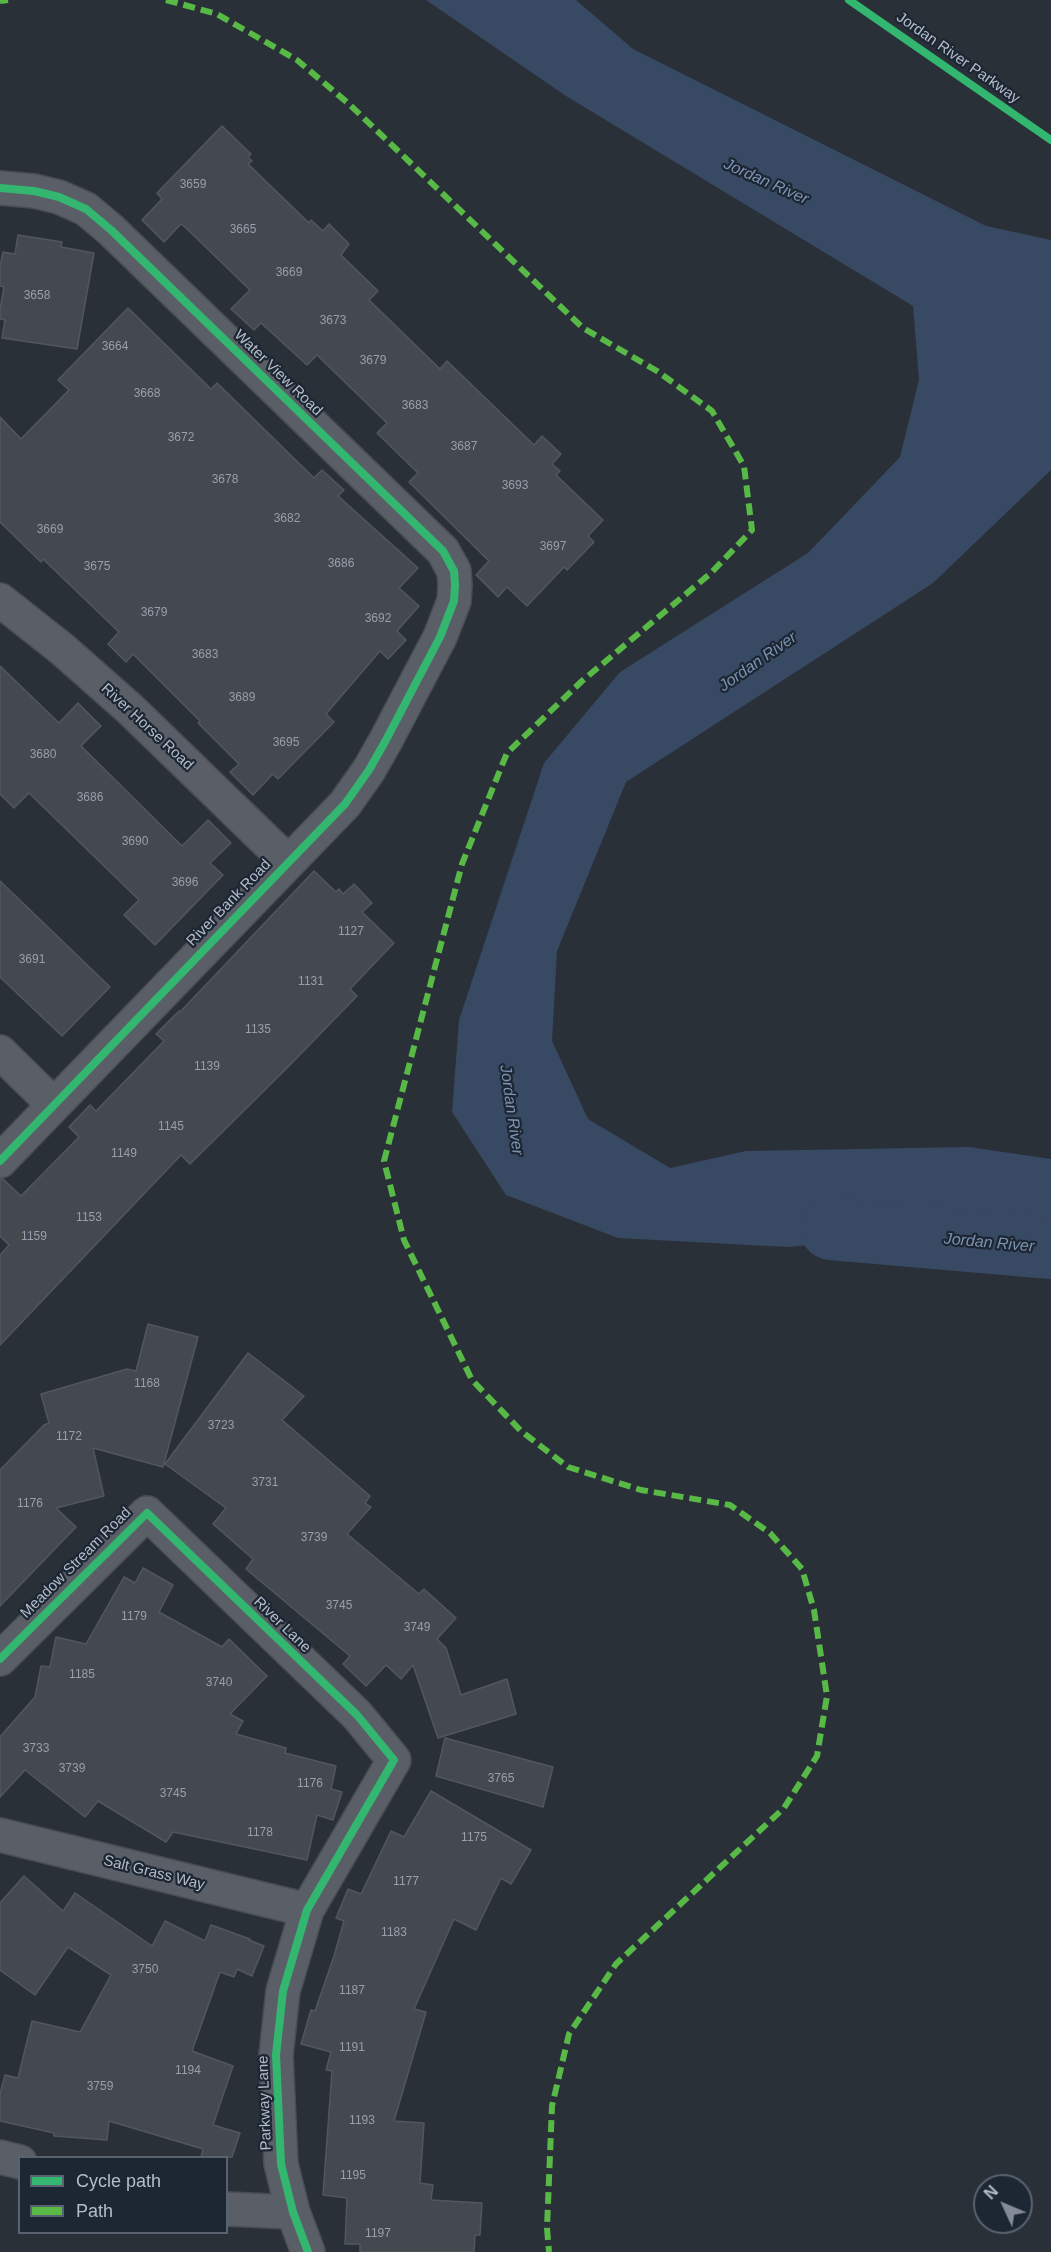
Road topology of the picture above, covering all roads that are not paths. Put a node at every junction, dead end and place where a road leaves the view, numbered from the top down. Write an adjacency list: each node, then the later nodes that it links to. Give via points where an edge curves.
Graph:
1 (3, 188): 3 (street, Water View Road, via 59,197 86,210 111,230 443,551 454,571 455,585 454,601)
2 (0, 600): 4 (street, River Horse Road, via 130,709)
3 (440, 637): 4 (street, River Bank Road, via 369,770 345,804)
4 (288, 862): 6 (street, River Bank Road)
5 (0, 1052): 6 (street)
6 (54, 1105): 7 (street, River Bank Road)
7 (0, 1161)
8 (147, 1513): 9 (street, Meadow Stream Road); 10 (street, River Lane, via 357,1715)
9 (0, 1659)
10 (394, 1760): 12 (street, Parkway Lane)
11 (0, 1835): 12 (street, Salt Grass Way)
12 (307, 1910): 16 (street, Parkway Lane, via 283,1991 276,2055 281,2164)
13 (0, 2157): 14 (street)
14 (18, 2162)
15 (228, 2209): 16 (street)
16 (292, 2212): 17 (street, Parkway Lane)
17 (308, 2252)

